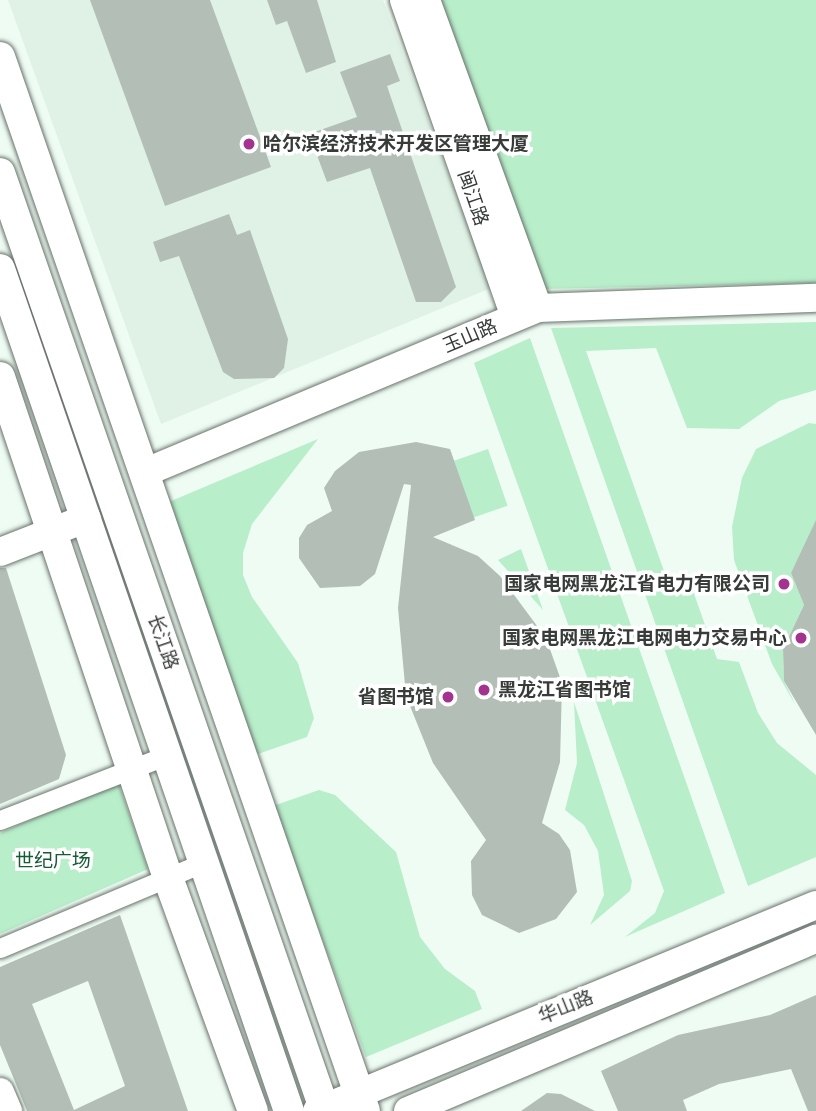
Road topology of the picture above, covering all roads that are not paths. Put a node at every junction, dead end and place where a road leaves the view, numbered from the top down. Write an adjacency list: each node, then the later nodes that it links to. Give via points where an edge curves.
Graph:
1 (404, 0): 7 (main road, 闽江路)
2 (426, 0): 7 (main road, 闽江路)
3 (0, 57): 9 (main road)
4 (0, 173): 23 (main road, 长江路)
5 (0, 269): 10 (main road, 长江路)
6 (816, 298): 7 (main road, 玉山路)
7 (527, 313): 9 (main road, 玉山路)
8 (0, 377): 11 (main road)
9 (146, 472): 22 (main road)
10 (87, 518): 11 (main road); 13 (main road, 长江路)
11 (53, 530): 12 (main road); 14 (main road)
12 (0, 552)
13 (170, 754): 14 (street); 16 (main road, 长江路)
14 (131, 768): 15 (street); 17 (main road)
15 (0, 820)
16 (207, 861): 17 (street); 26 (main road, 长江路)
17 (167, 875): 20 (street); 25 (main road)
18 (816, 905): 22 (main road, 华山路)
19 (816, 939): 27 (main road, 华山路)
20 (0, 948)
21 (0, 1092): 24 (main road)
22 (362, 1102): 23 (main road, 华山路)
23 (322, 1110)
24 (8, 1111)
25 (253, 1111)
26 (289, 1111)
27 (408, 1111)

